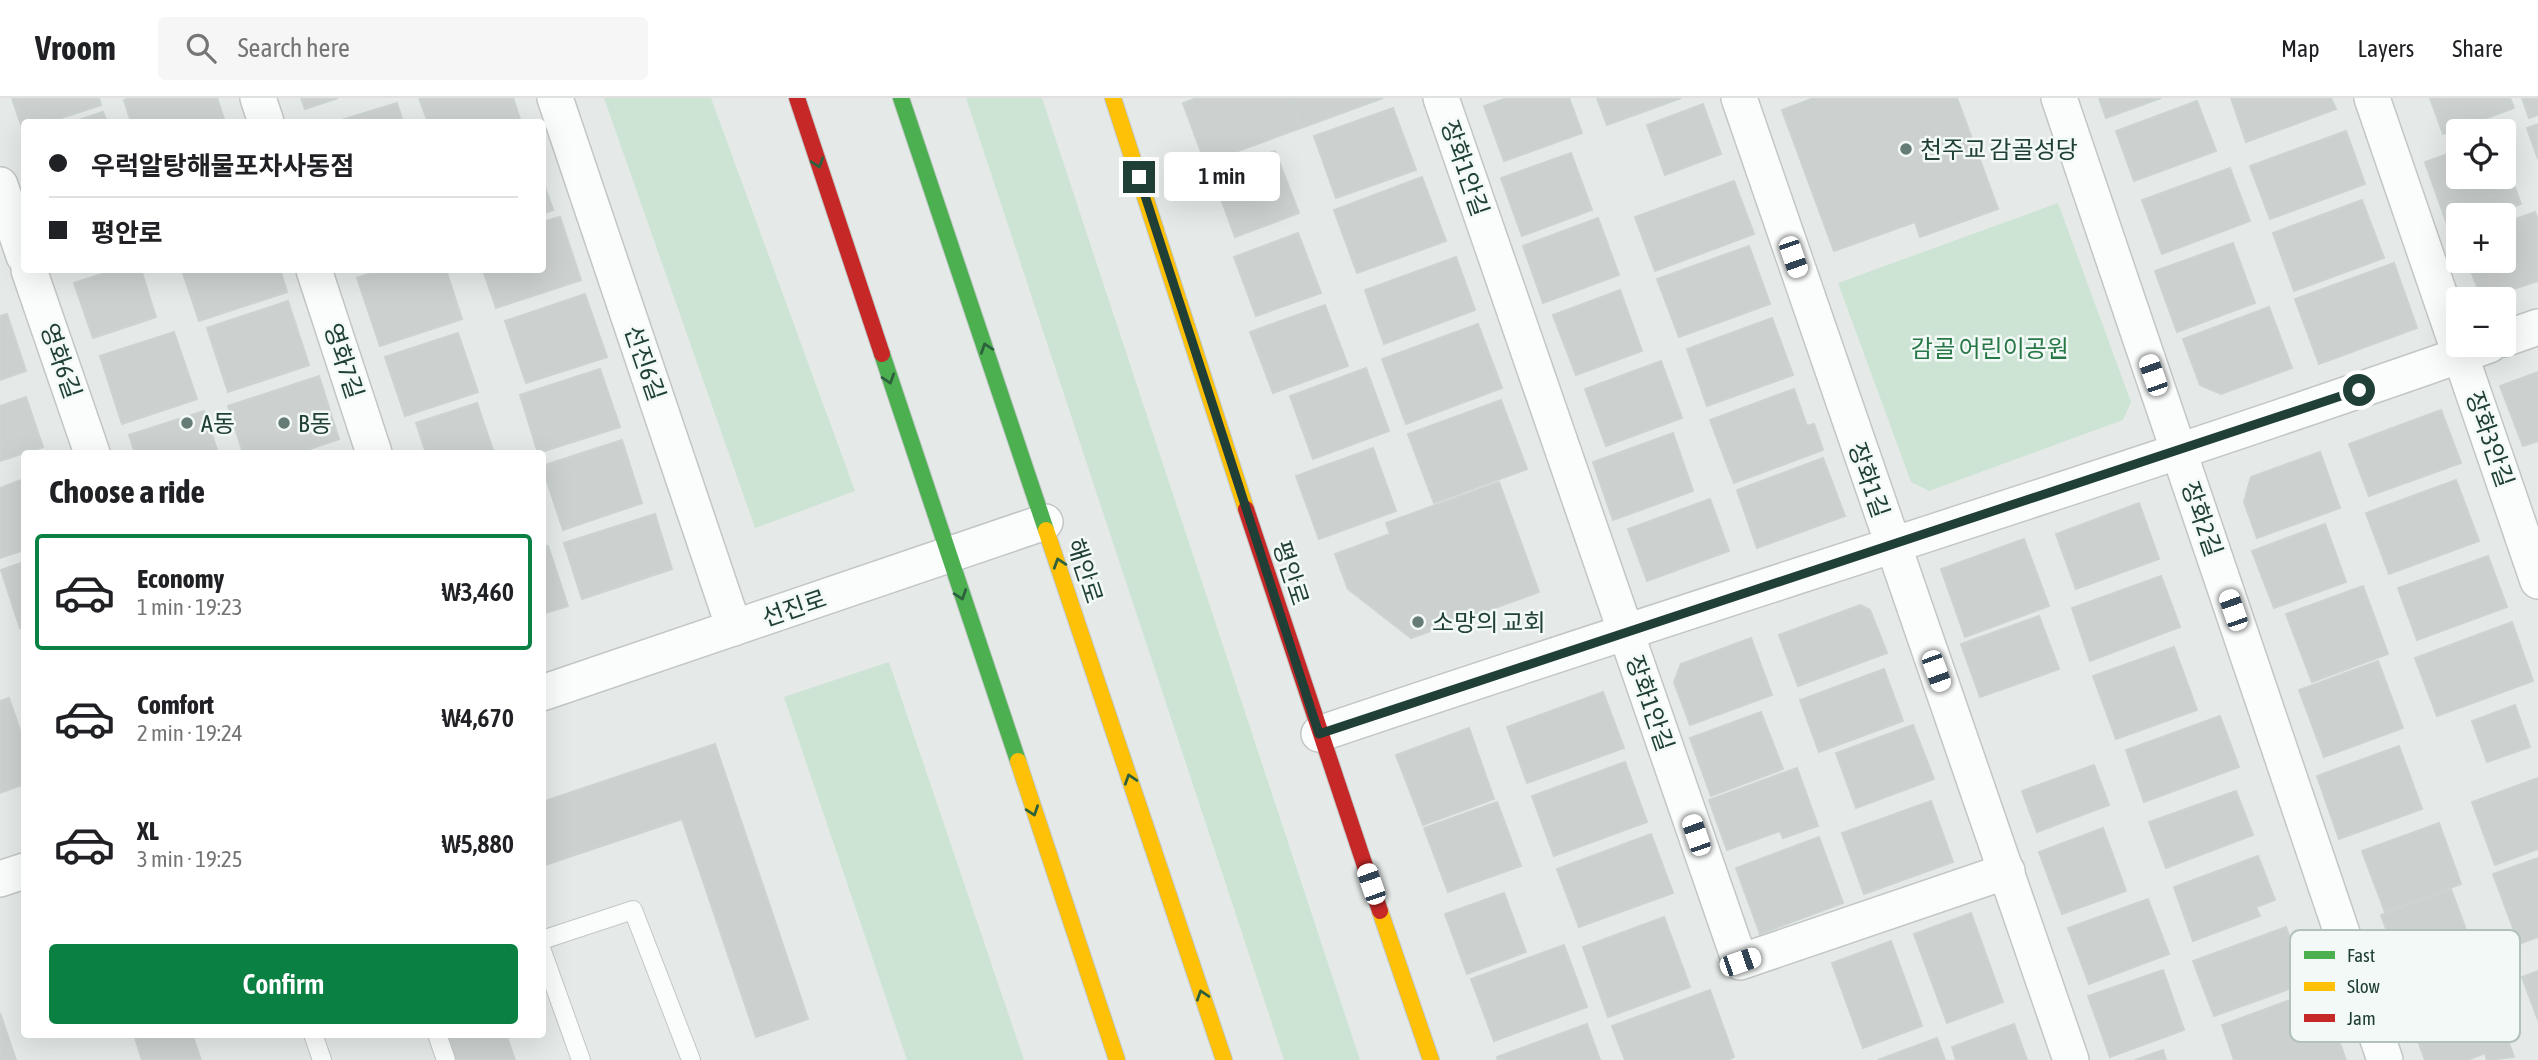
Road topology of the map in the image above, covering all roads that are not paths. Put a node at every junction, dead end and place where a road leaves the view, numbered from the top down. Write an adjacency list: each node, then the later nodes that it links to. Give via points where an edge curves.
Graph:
1 (258, 98): 10 (street)
2 (555, 98): 27 (street, 선진6길)
3 (797, 98): 25 (main road, one-way to 25)
4 (901, 98): 23 (main road, 해안로, one-way to 4)
5 (1113, 98): 30 (main road, 평안로)
6 (1441, 98): 28 (street, 장화1안길)
7 (1739, 98): 24 (street, 장화1길)
8 (2059, 98): 22 (street, 장화2길)
9 (2372, 98): 15 (street, 장화3안길)
10 (265, 119)
11 (0, 185): 12 (street)
12 (21, 247)
13 (30, 273): 20 (street, 영화6길)
14 (315, 273): 21 (street, 영화7길)
15 (2449, 287)
16 (2538, 327): 17 (street)
17 (2516, 335)
18 (2454, 357): 22 (street)
19 (2477, 357): 26 (street, 장화3안길)
20 (91, 450)
21 (373, 450)
22 (2179, 451): 24 (street); 34 (street, 장화2길)
23 (1045, 522): 25 (street, 선진로); 45 (main road, 해안로, one-way to 23)
24 (1892, 547): 28 (street); 31 (street, 장화1길)
25 (948, 556): 27 (street, 선진로); 44 (main road, one-way to 44)
26 (2538, 581)
27 (734, 628): 29 (street, 선진로)
28 (1625, 630): 30 (street); 31 (street, 장화1안길, via 1740,962)
29 (546, 692)
30 (1319, 734): 46 (main road, 평안로)
31 (2007, 871): 47 (street, 장화1길)
32 (21, 872): 33 (street)
33 (0, 879)
34 (2341, 930)
35 (546, 939): 43 (lane, via 633,910)
36 (546, 962): 42 (lane)
37 (314, 1038): 40 (lane)
38 (438, 1038): 41 (lane)
39 (2379, 1042): 48 (street, 장화2길)
40 (321, 1060)
41 (446, 1060)
42 (581, 1060)
43 (691, 1060)
44 (1117, 1060)
45 (1224, 1060)
46 (1431, 1060)
47 (2071, 1060)
48 (2385, 1060)

